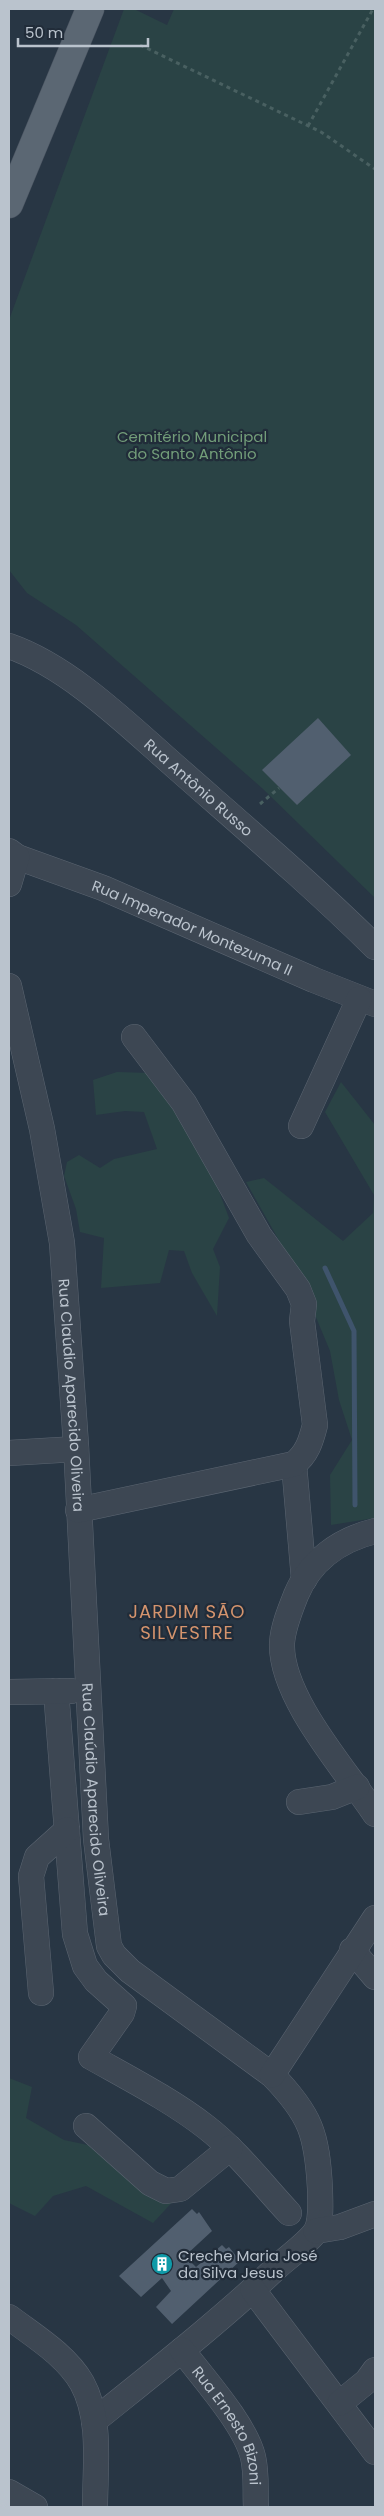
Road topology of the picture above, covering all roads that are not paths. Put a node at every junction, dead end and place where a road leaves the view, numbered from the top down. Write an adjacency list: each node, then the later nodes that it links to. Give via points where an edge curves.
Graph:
1 (90, 9): 2 (main road)
2 (9, 204)
3 (9, 646): 6 (street, Rua Antônio Russo, via 49,665 142,737 310,883)
4 (13, 854): 5 (street); 8 (street, Rua Imperador Montezuma II, via 103,888)
5 (9, 884)
6 (375, 947)
7 (9, 986): 11 (street, Rua Claúdio Aparecido Oliveira, via 42,1129 62,1243)
8 (367, 1002): 10 (street)
9 (134, 1037): 13 (street, via 184,1103 259,1235 298,1289 304,1304 302,1321 315,1425 303,1457)
10 (301, 1126)
11 (76, 1449): 12 (street); 14 (street, Rua Claúdio Aparecido Oliveira)
12 (9, 1453)
13 (294, 1464): 14 (street); 16 (street)
14 (78, 1510): 18 (street, Rua Claúdio Aparecido Oliveira)
15 (375, 1531): 16 (street, via 333,1548 312,1567)
16 (304, 1580): 20 (street, via 290,1610 282,1640 287,1676 307,1717)
17 (56, 1691): 18 (street); 19 (street); 23 (street)
18 (88, 1691): 26 (street, Rua Claúdio Aparecido Oliveira, via 96,1839 107,1933)
19 (9, 1692)
20 (357, 1787): 21 (street, via 332,1797); 22 (street)
21 (300, 1802)
22 (375, 1814)
23 (67, 1830): 28 (street, via 75,1934 81,1958); 29 (street, via 37,1857 31,1876)
24 (375, 1918): 25 (street)
25 (352, 1950): 27 (street); 30 (street)
26 (114, 1955): 28 (street); 30 (street, via 160,1994)
27 (375, 1977)
28 (96, 1981): 32 (street, via 124,2006 91,2057 181,2109)
29 (41, 1993)
30 (272, 2074): 35 (street, via 305,2113 313,2132 321,2206)
31 (86, 2126): 32 (street, via 150,2184 166,2191 180,2189)
32 (230, 2148): 33 (street)
33 (289, 2213)
34 (375, 2214): 35 (street, via 340,2227)
35 (316, 2231): 36 (street)
36 (253, 2290): 38 (street); 40 (street)
37 (9, 2317): 41 (street, via 69,2366 82,2383)
38 (182, 2350): 41 (street); 46 (street, Rua Ernesto Bizoni, via 240,2428 251,2449)
39 (375, 2370): 40 (street, via 367,2381)
40 (340, 2403): 42 (street)
41 (94, 2421): 45 (street)
42 (375, 2452)
43 (9, 2492): 44 (street)
44 (35, 2507)
45 (95, 2507)
46 (256, 2507)

